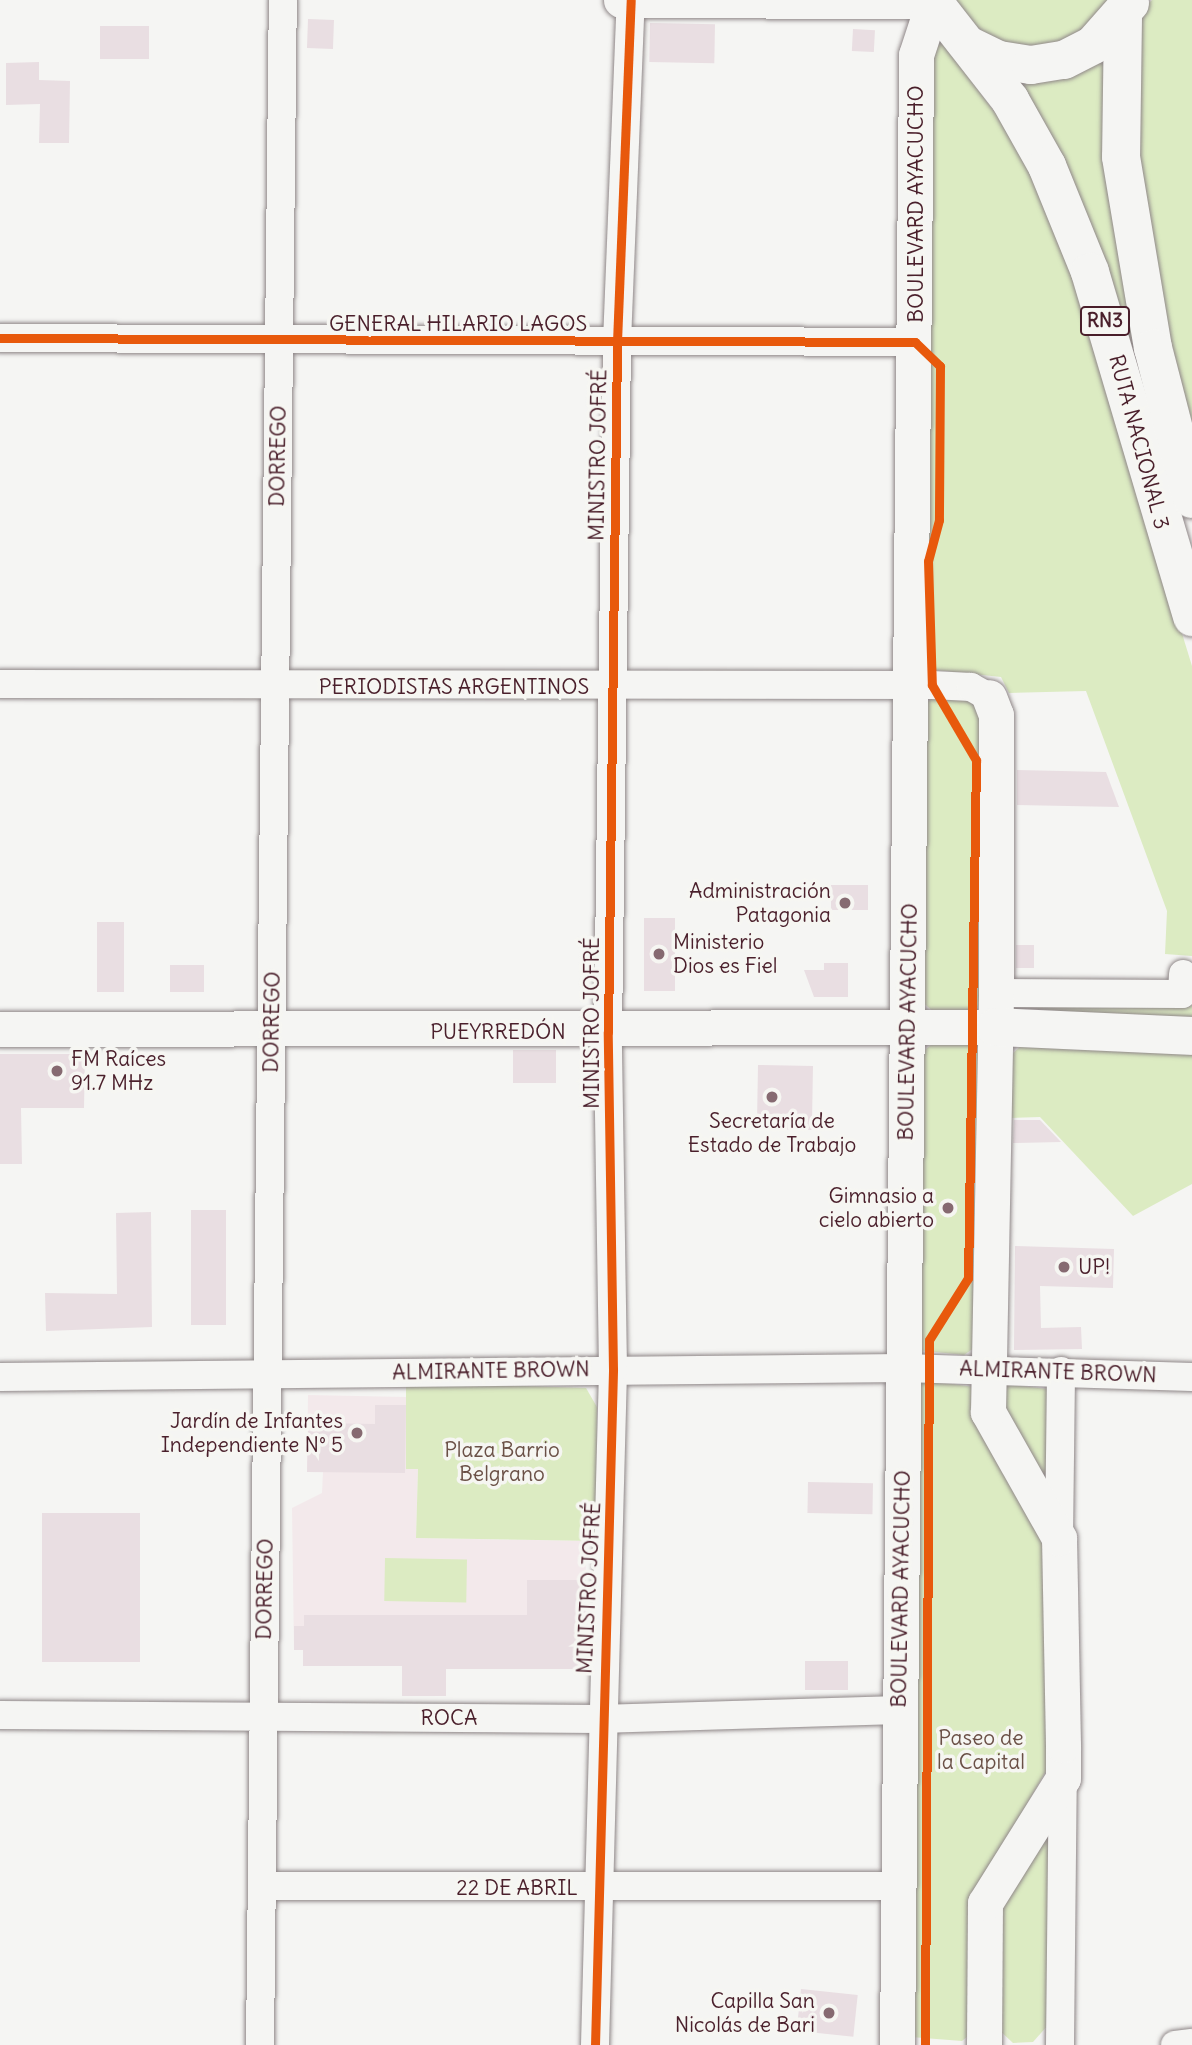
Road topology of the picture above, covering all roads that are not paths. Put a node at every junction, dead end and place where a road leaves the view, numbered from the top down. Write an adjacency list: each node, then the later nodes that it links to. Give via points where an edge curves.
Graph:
1 (283, 0): 8 (street, DORREGO)
2 (621, 0): 3 (main road)
3 (631, 0): 4 (main road); 9 (street, MINISTRO JOFRÉ)
4 (933, 1): 6 (highway, RUTA NACIONAL 3 / RN3); 10 (main road, BOULEVARD AYACUCHO, via 916,55)
5 (1130, 5): 6 (highway, RUTA NACIONAL 3 / RN3, via 1064,60 999,60); 11 (highway, RUTA NACIONAL 3 / RN3, via 1121,157 1153,348)
6 (970, 46): 12 (highway, RUTA NACIONAL 3 / RN3, via 1032,135 1090,272)
7 (0, 338): 8 (street, GENERAL HILARIO LAGOS)
8 (279, 340): 9 (street, GENERAL HILARIO LAGOS); 14 (street, DORREGO)
9 (617, 342): 10 (street, GENERAL HILARIO LAGOS); 16 (street, MINISTRO JOFRÉ)
10 (915, 342): 15 (main road, BOULEVARD AYACUCHO)
11 (1192, 499)
12 (1192, 617)
13 (0, 684): 14 (street, PERIODISTAS ARGENTINOS)
14 (275, 686): 16 (street, PERIODISTAS ARGENTINOS); 22 (street, DORREGO)
15 (911, 686): 16 (street, PERIODISTAS ARGENTINOS); 17 (street, PERIODISTAS ARGENTINOS, via 971,687); 20 (main road, BOULEVARD AYACUCHO)
16 (612, 688): 23 (street, MINISTRO JOFRÉ)
17 (989, 696): 19 (main road, via 996,715)
18 (1183, 974): 19 (street, via 1182,994)
19 (996, 1010): 20 (main road, PUEYRREDÓN); 24 (highway); 27 (main road)
20 (907, 1027): 23 (main road, PUEYRREDÓN); 25 (main road, BOULEVARD AYACUCHO)
21 (0, 1029): 22 (main road, PUEYRREDÓN)
22 (271, 1031): 23 (main road, PUEYRREDÓN); 31 (street, DORREGO)
23 (608, 1032): 26 (street, MINISTRO JOFRÉ)
24 (1192, 1036)
25 (904, 1368): 26 (street, ALMIRANTE BROWN); 27 (street, ALMIRANTE BROWN); 33 (main road, BOULEVARD AYACUCHO)
26 (613, 1369): 31 (street, ALMIRANTE BROWN); 36 (street, MINISTRO JOFRÉ)
27 (988, 1369): 28 (street, ALMIRANTE BROWN); 32 (main road, via 988,1412)
28 (1061, 1371): 30 (street, ALMIRANTE BROWN); 32 (street)
29 (0, 1377): 31 (street, ALMIRANTE BROWN)
30 (1192, 1377)
31 (268, 1379): 35 (street, DORREGO)
32 (1059, 1538): 37 (main road)
33 (899, 1710): 36 (street, ROCA); 39 (main road, BOULEVARD AYACUCHO)
34 (0, 1715): 35 (street, ROCA)
35 (264, 1717): 36 (street, ROCA); 38 (street, DORREGO)
36 (599, 1719): 40 (street, MINISTRO JOFRÉ)
37 (1063, 1778): 45 (main road, via 985,1903); 46 (street)
38 (262, 1886): 40 (street, 22 DE ABRIL); 42 (street, DORREGO)
39 (898, 1886): 40 (street, 22 DE ABRIL); 44 (main road, BOULEVARD AYACUCHO)
40 (597, 1888): 43 (street, MINISTRO JOFRÉ)
41 (1192, 2043): 47 (street)
42 (260, 2045)
43 (595, 2045)
44 (897, 2045)
45 (984, 2045)
46 (1060, 2045)
47 (1175, 2045)

